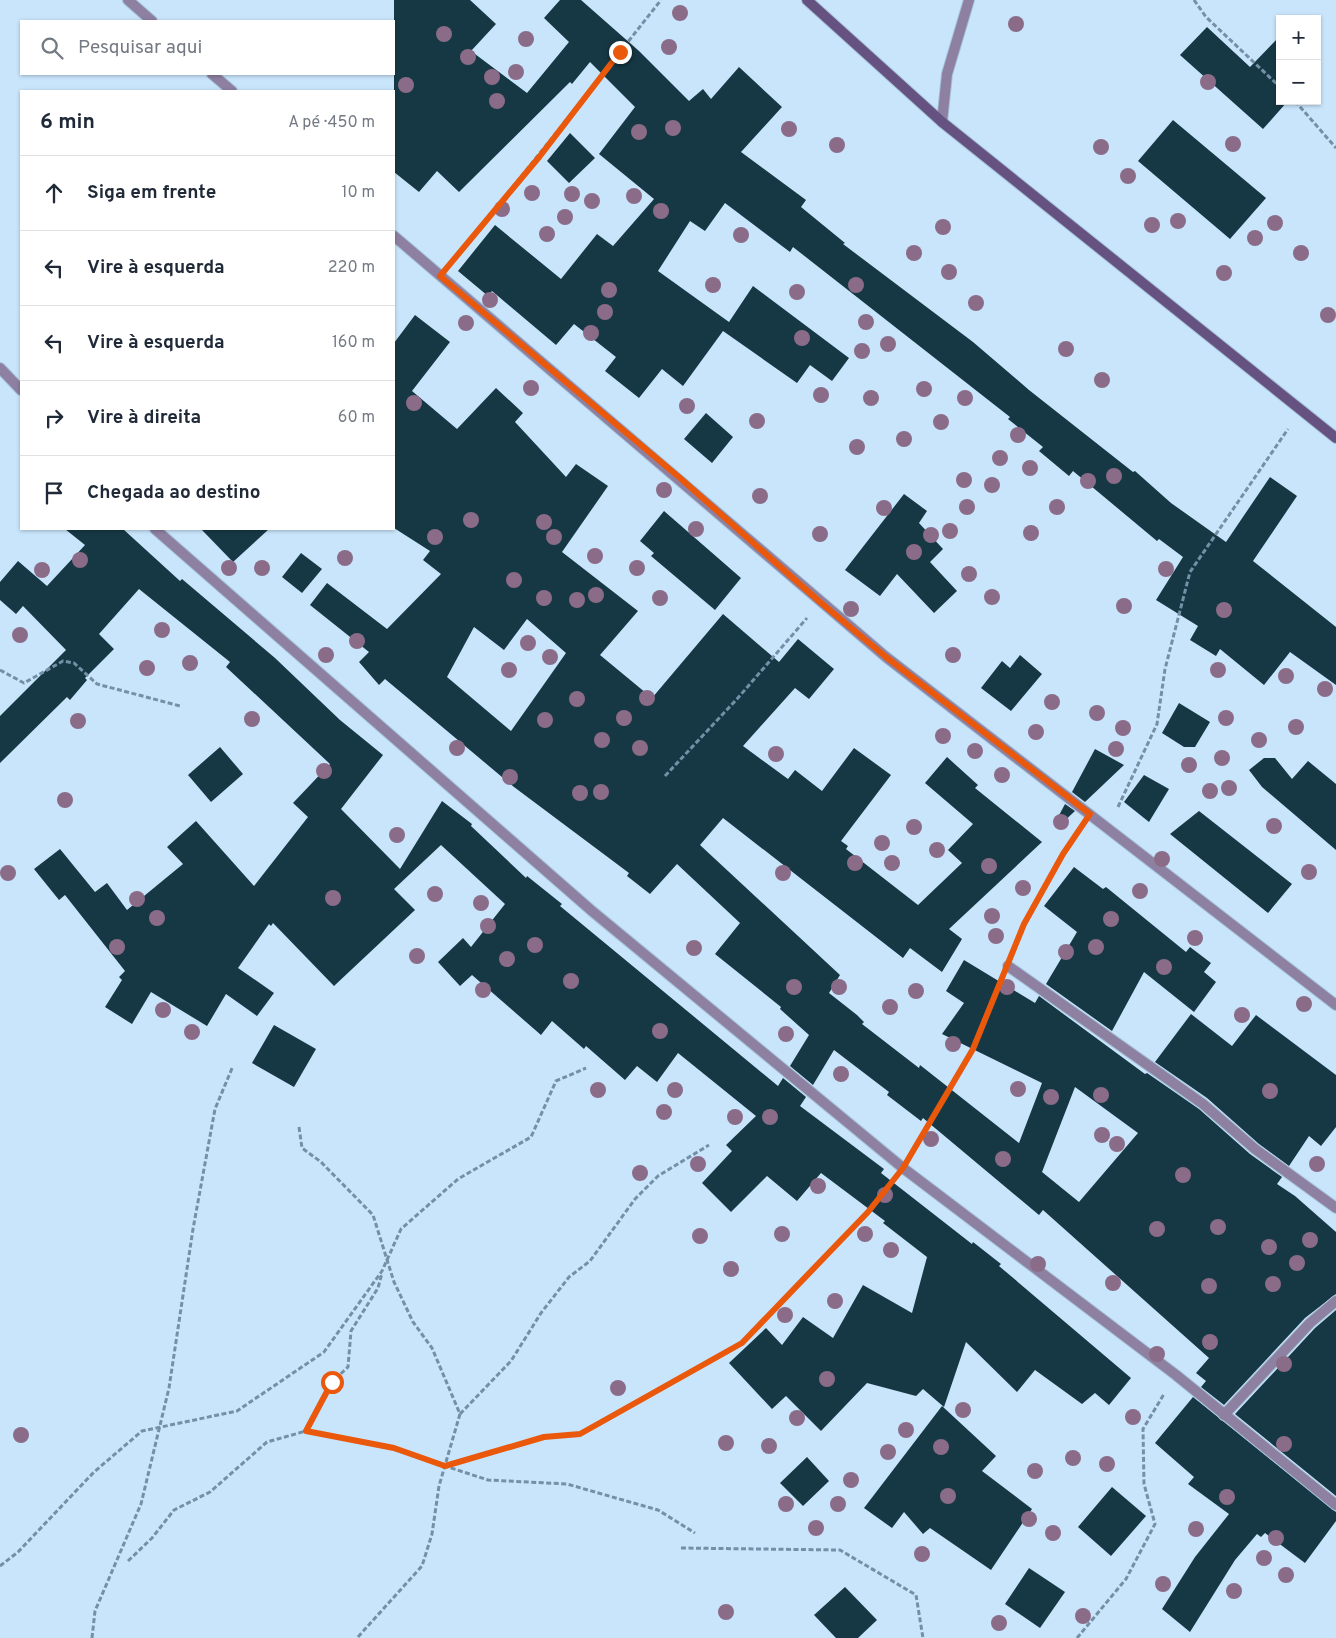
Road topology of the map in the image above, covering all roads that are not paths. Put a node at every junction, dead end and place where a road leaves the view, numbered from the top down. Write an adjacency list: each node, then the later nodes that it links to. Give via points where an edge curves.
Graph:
1 (128, 0): 4 (street)
2 (807, 0): 7 (main road)
3 (969, 0): 7 (street, via 947,74)
4 (151, 20)
5 (213, 75): 6 (street)
6 (231, 90)
7 (942, 122): 11 (main road)
8 (395, 237): 14 (street, via 894,663)
9 (0, 368): 10 (street)
10 (20, 389)
11 (1336, 438)
12 (156, 530): 17 (street, via 592,911 903,1168)
13 (1008, 966): 15 (street, via 1203,1104 1255,1149)
14 (1336, 1005)
15 (1336, 1208)
16 (1336, 1301): 17 (street, via 1310,1323)
17 (1224, 1415): 18 (street)
18 (1336, 1505)

